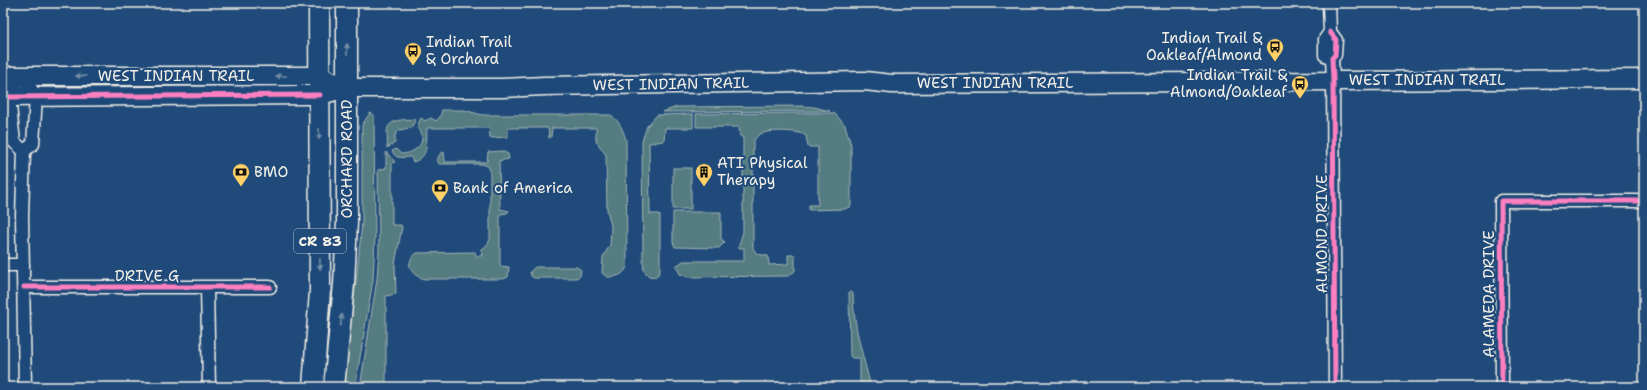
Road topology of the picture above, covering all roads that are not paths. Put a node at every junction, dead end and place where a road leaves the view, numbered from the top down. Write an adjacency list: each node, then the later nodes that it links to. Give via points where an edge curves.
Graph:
1 (319, 3): 8 (main road, ORCHARD ROAD / CR 83)
2 (347, 3): 9 (main road, ORCHARD ROAD / CR 83, one-way to 2)
3 (1329, 3): 7 (street, ALMOND DRIVE, via 1330,32 1336,40 1335,55 1332,58)
4 (23, 75): 5 (main road, WEST INDIAN TRAIL); 8 (main road, WEST INDIAN TRAIL, one-way to 4); 10 (street); 11 (street)
5 (3, 76)
6 (1644, 79): 7 (main road, WEST INDIAN TRAIL)
7 (1333, 80): 9 (main road, WEST INDIAN TRAIL, via 892,84 865,81 502,88); 23 (street, ALMOND DRIVE)
8 (320, 86): 9 (main road, WEST INDIAN TRAIL); 11 (main road, WEST INDIAN TRAIL, via 168,96); 21 (main road, ORCHARD ROAD / CR 83, one-way to 21, via 320,291)
9 (347, 88): 22 (main road, ORCHARD ROAD / CR 83, one-way to 9, via 347,222)
10 (6, 97): 11 (main road, WEST INDIAN TRAIL); 12 (street, via 14,142)
11 (36, 97): 12 (street, via 33,144)
12 (24, 151): 15 (street)
13 (1644, 201): 24 (street, ALAMEDA DRIVE, via 1501,201)
14 (3, 265): 15 (street)
15 (23, 265): 16 (street)
16 (24, 287): 18 (street, DRIVE G); 19 (street)
17 (270, 287): 18 (street, DRIVE G)
18 (206, 288): 20 (street)
19 (25, 387)
20 (208, 387)
21 (313, 387)
22 (334, 387)
23 (1335, 387)
24 (1502, 387)

